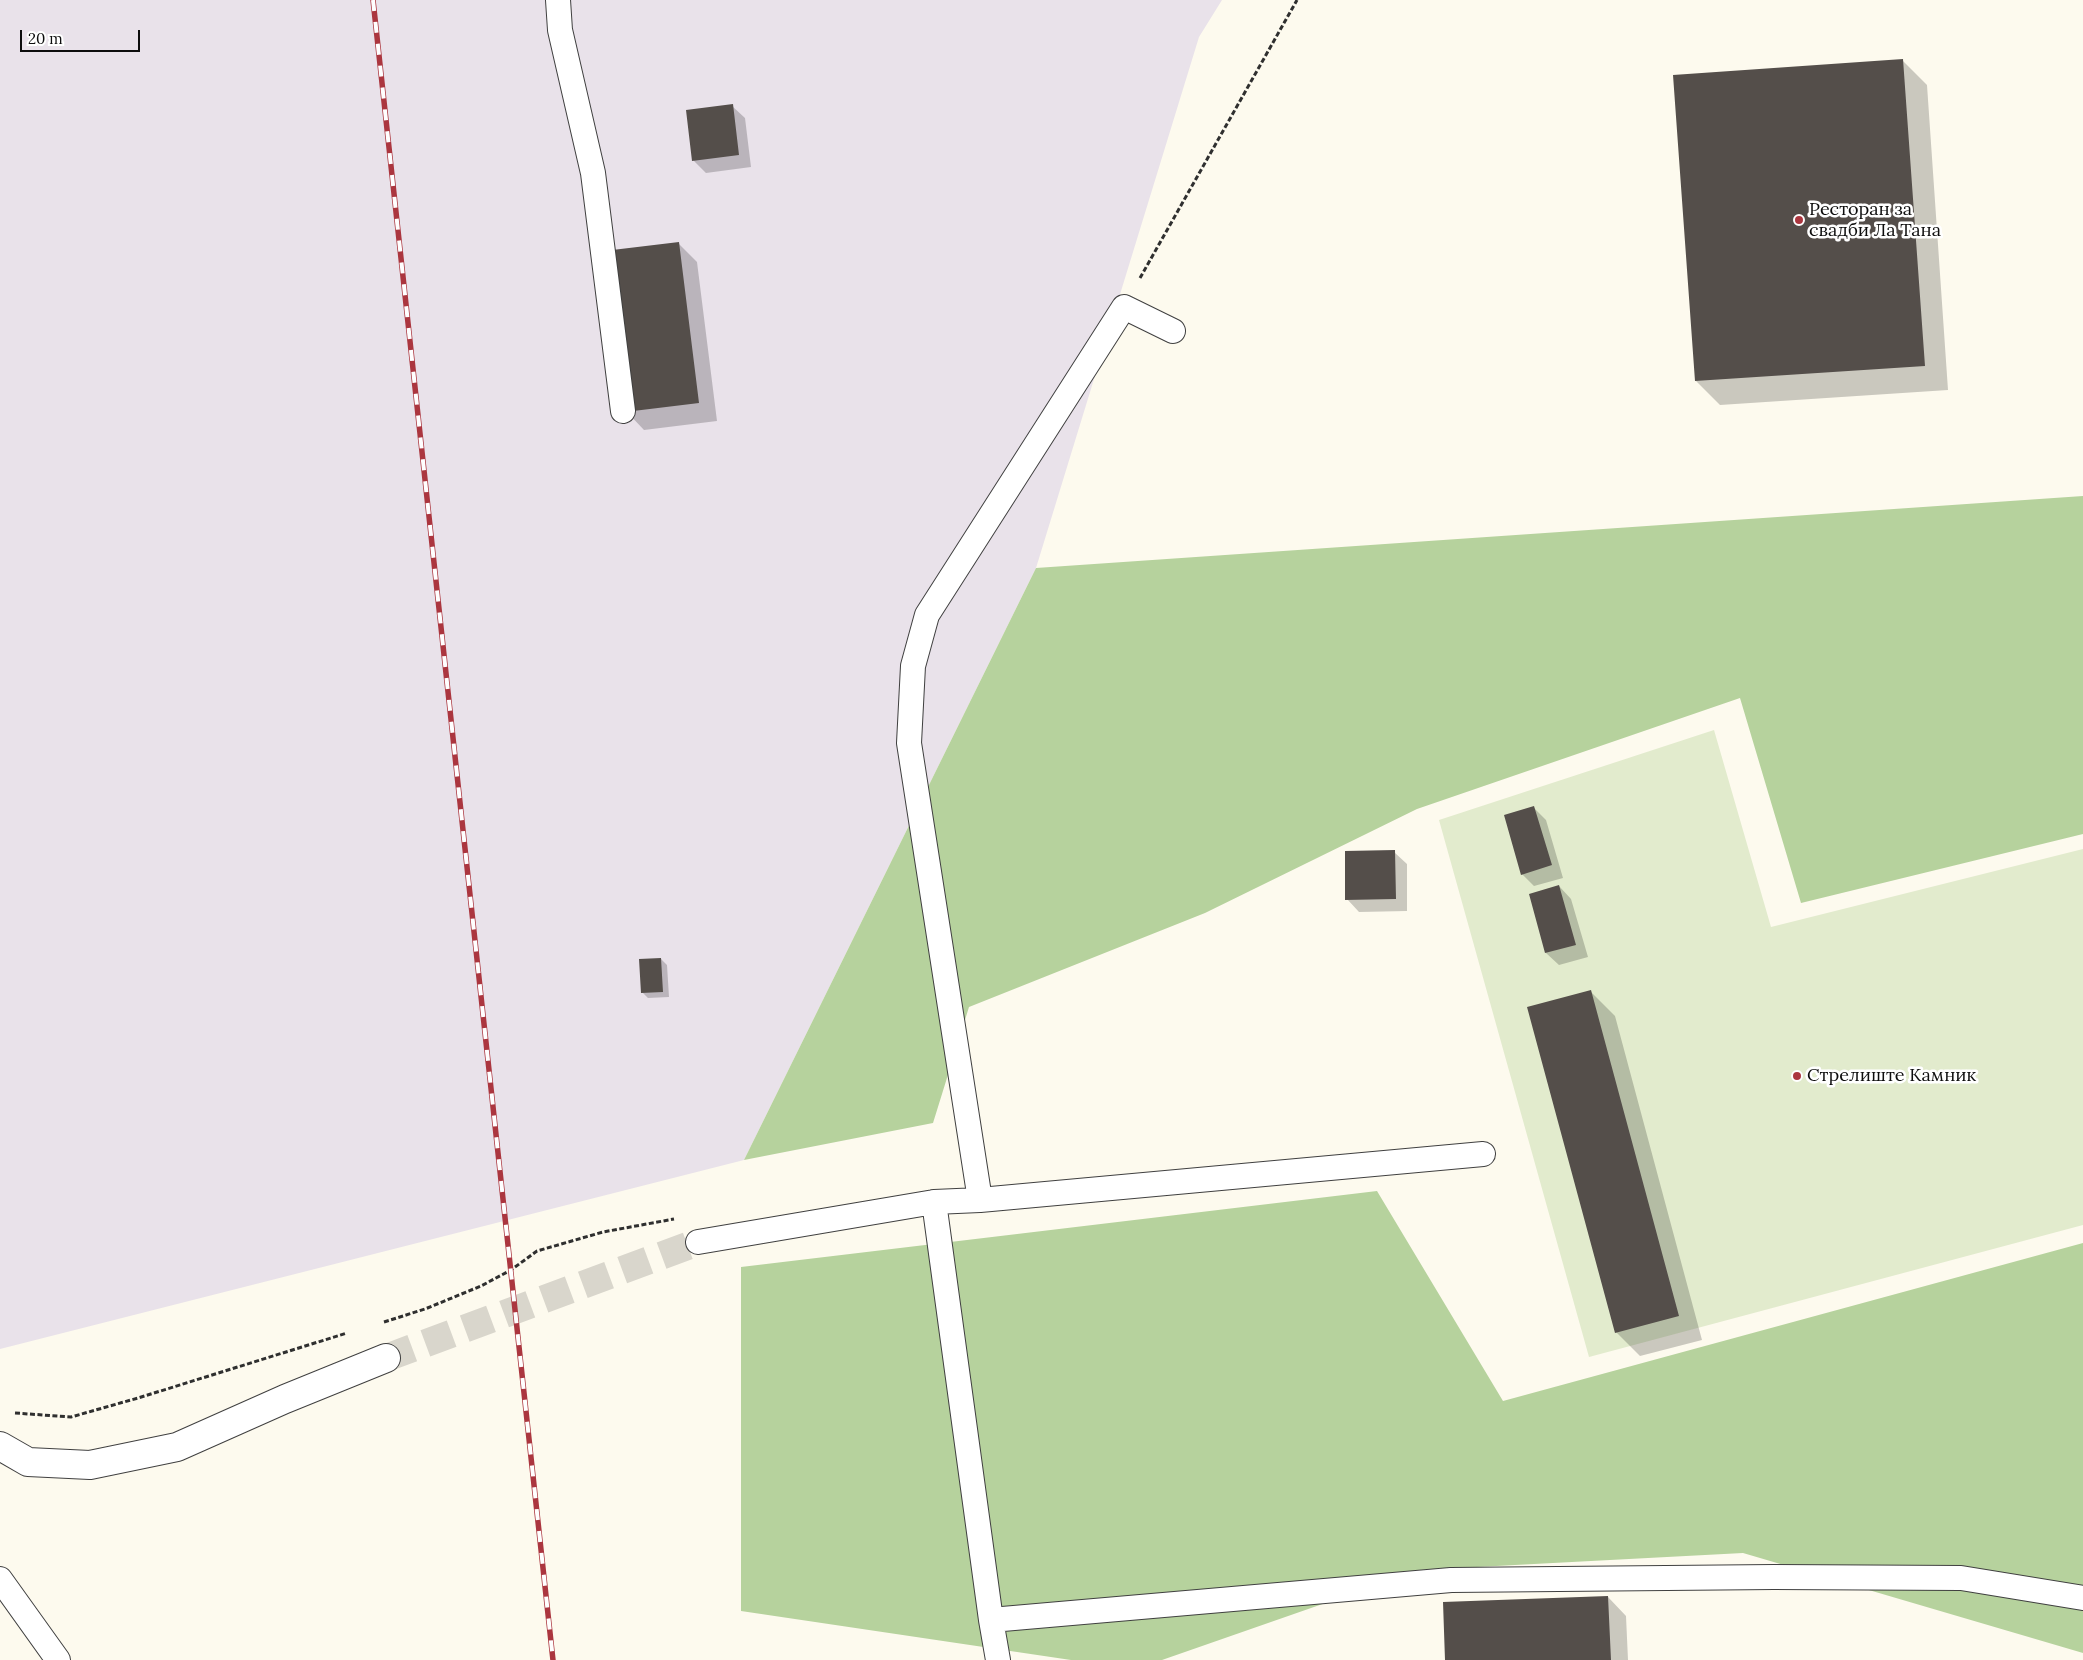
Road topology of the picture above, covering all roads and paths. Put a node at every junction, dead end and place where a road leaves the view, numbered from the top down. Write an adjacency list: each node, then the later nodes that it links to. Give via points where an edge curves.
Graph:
1 (558, 0): 5 (lane, via 560,30 593,172)
2 (1297, 0): 3 (path)
3 (1124, 307): 4 (lane); 7 (lane, via 927,615 913,666 910,742)
4 (1174, 332)
5 (623, 411)
6 (1484, 1154): 7 (lane)
7 (980, 1200): 8 (lane)
8 (934, 1202): 10 (lane); 18 (lane)
9 (681, 1218): 11 (path, via 604,1232 537,1251 481,1286 425,1309)
10 (698, 1242)
11 (379, 1323)
12 (351, 1332): 14 (path, via 71,1417)
13 (386, 1358): 15 (street, via 177,1447 90,1465 28,1462)
14 (9, 1413)
15 (0, 1446)
16 (0, 1579): 19 (lane)
17 (2083, 1598): 18 (lane, via 1961,1578 1451,1580)
18 (991, 1620): 20 (lane)
19 (58, 1660)
20 (998, 1660)

